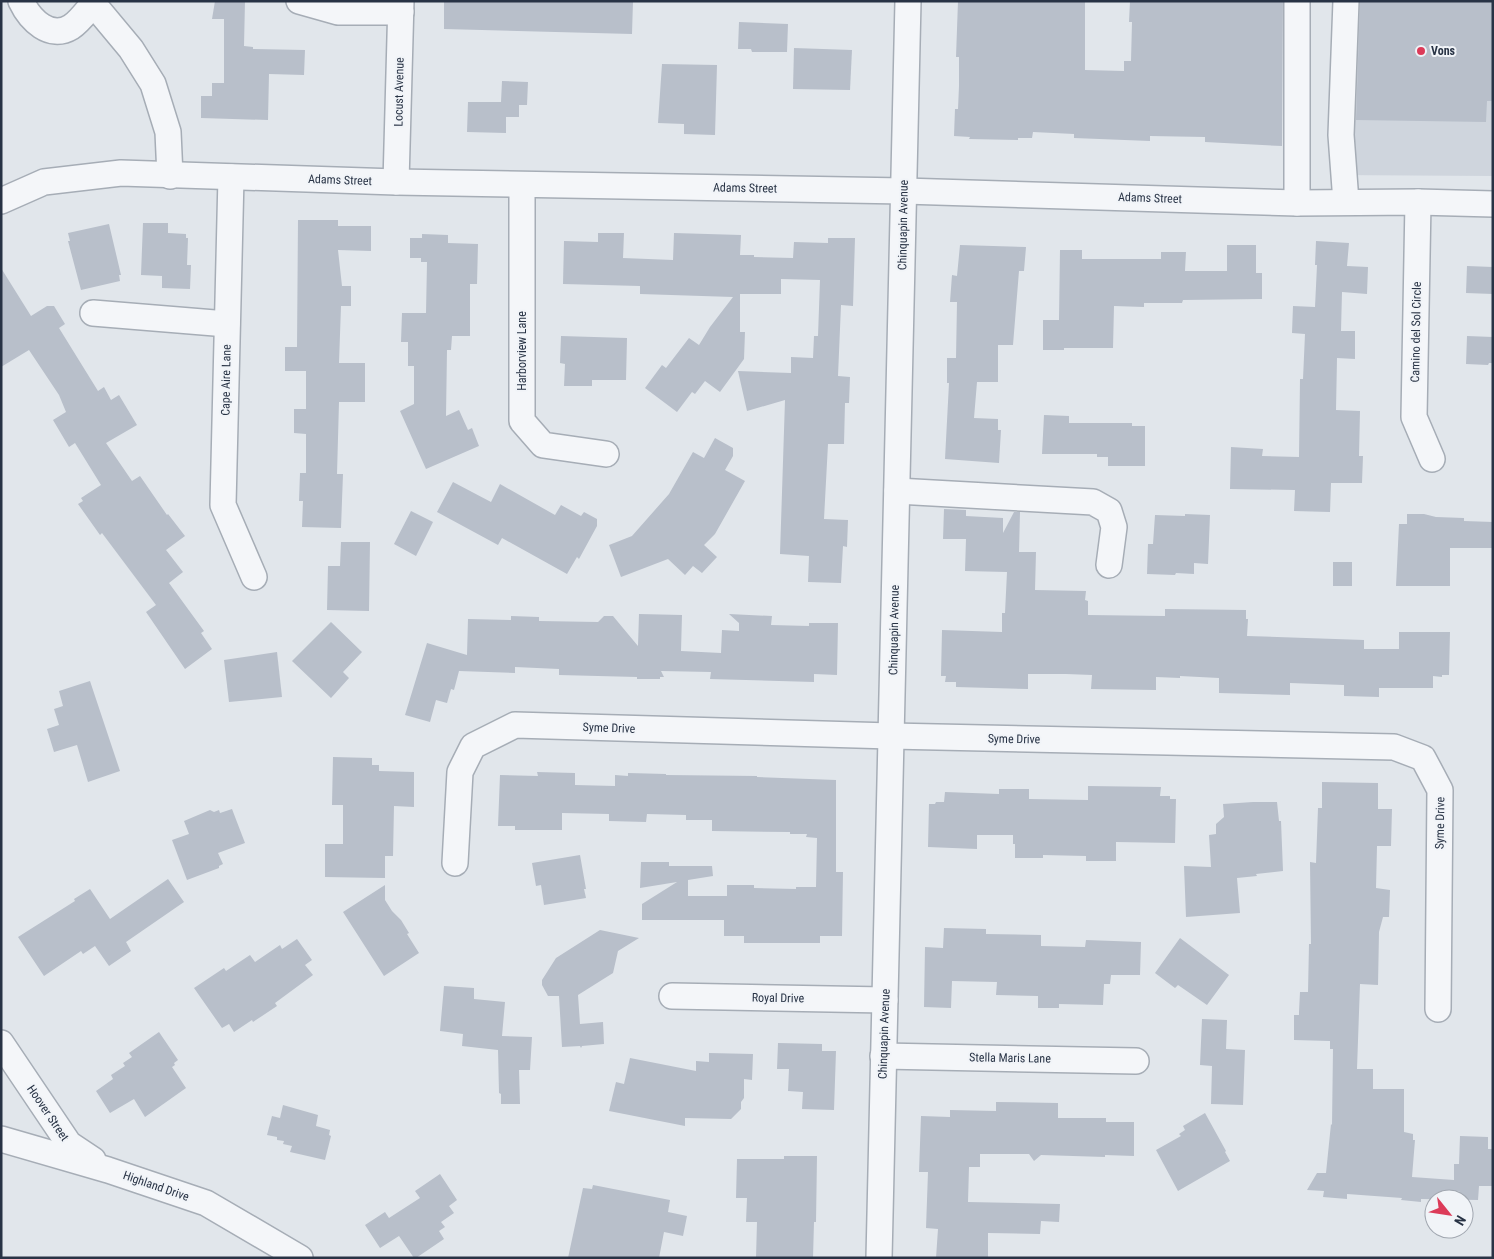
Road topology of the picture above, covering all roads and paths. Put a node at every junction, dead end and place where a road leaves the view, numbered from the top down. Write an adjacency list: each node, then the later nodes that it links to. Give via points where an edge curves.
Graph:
1 (21, 1): 6 (street, via 34,22 61,32 73,26)
2 (299, 1): 7 (street, via 338,12)
3 (908, 1): 12 (street, Chinquapin Avenue)
4 (1297, 1): 16 (street)
5 (1346, 1): 14 (street, via 1341,134)
6 (92, 3): 8 (street, via 131,49 153,84 168,132)
7 (401, 7): 10 (street, Locust Avenue)
8 (170, 176): 9 (street, Adams Street); 13 (street, Adams Street, via 122,173 44,182)
9 (231, 177): 10 (street, Adams Street); 19 (street, Cape Aire Lane)
10 (396, 182): 11 (street, Adams Street)
11 (522, 184): 12 (street, Adams Street); 20 (street, Harborview Lane, via 522,421 543,445)
12 (904, 191): 16 (street, Adams Street); 22 (street, Chinquapin Avenue)
13 (1, 200)
14 (1346, 202): 15 (street, Adams Street); 16 (street, Adams Street)
15 (1418, 202): 17 (street, Adams Street); 21 (street, Camino del Sol Circle, via 1414,417)
16 (1296, 203)
17 (1493, 204)
18 (94, 313): 19 (street)
19 (228, 324): 24 (street, Cape Aire Lane, via 223,505)
20 (606, 454)
21 (1432, 459)
22 (897, 491): 23 (street, via 1093,502 1109,511 1114,527); 25 (street, Chinquapin Avenue)
23 (1109, 566)
24 (254, 577)
25 (892, 736): 26 (street, Syme Drive, via 516,725 473,746 460,772); 28 (street, Chinquapin Avenue); 29 (street, Syme Drive, via 1394,747 1423,758 1440,790)
26 (455, 863)
27 (672, 996): 28 (street, Royal Drive)
28 (884, 1000): 31 (street, Chinquapin Avenue)
29 (1438, 1009)
30 (1, 1043): 34 (street, Hoover Street, via 69,1144)
31 (883, 1056): 32 (street, Stella Maris Lane); 36 (street, Chinquapin Avenue)
32 (1136, 1061)
33 (1, 1139): 34 (street, Highland Drive)
34 (108, 1170): 35 (street, Highland Drive, via 206,1204)
35 (300, 1258)
36 (879, 1258)

